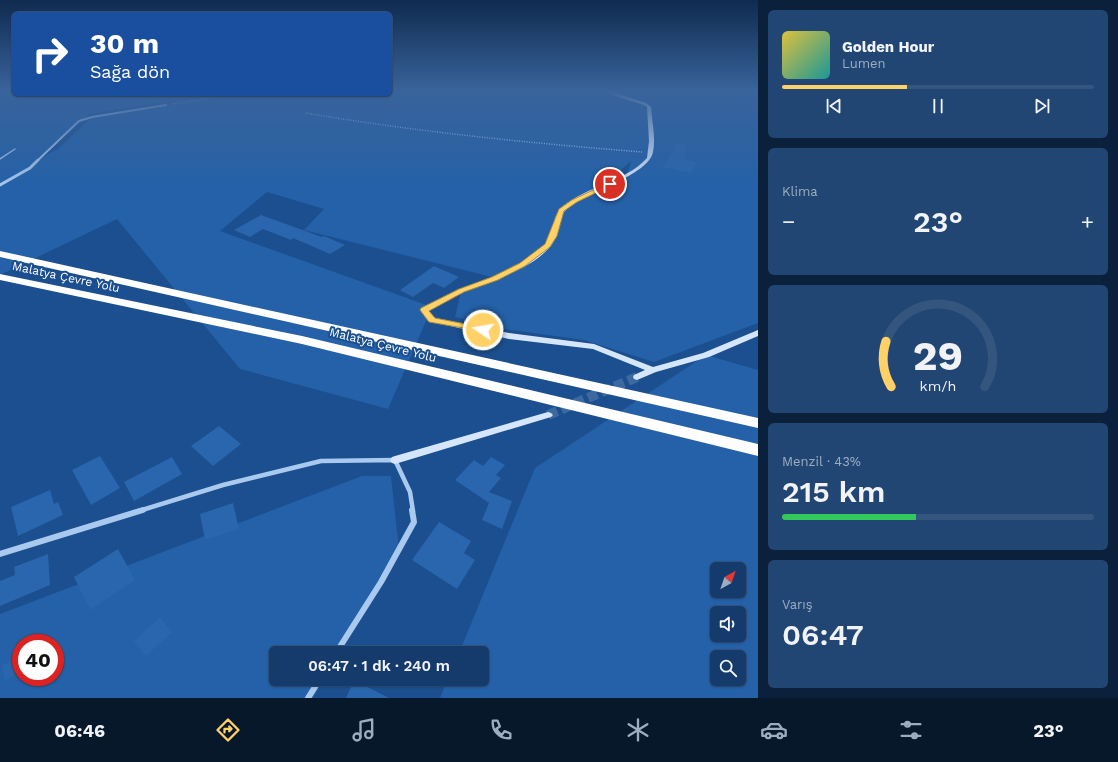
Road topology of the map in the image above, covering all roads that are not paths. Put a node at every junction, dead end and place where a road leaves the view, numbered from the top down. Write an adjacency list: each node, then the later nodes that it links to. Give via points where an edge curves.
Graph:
1 (76, 124): 5 (street, via 30,168)
2 (649, 124): 9 (street, via 650,158 561,211 548,246 523,265 462,290 424,310 432,320 509,336 594,347)
3 (15, 149): 4 (lane)
4 (0, 159)
5 (0, 185)
6 (0, 254): 12 (highway, Malatya Çevre Yolu)
7 (0, 278): 13 (highway, Malatya Çevre Yolu, via 302,340)
8 (758, 333): 9 (street, via 706,355)
9 (653, 370): 10 (street)
10 (637, 377)
11 (548, 415): 14 (street)
12 (758, 423)
13 (758, 450)
14 (395, 460): 15 (street, via 320,461 223,485); 16 (street, via 410,492 414,522 381,582)
15 (0, 554)
16 (340, 646)
17 (316, 686): 18 (street)
18 (308, 698)

